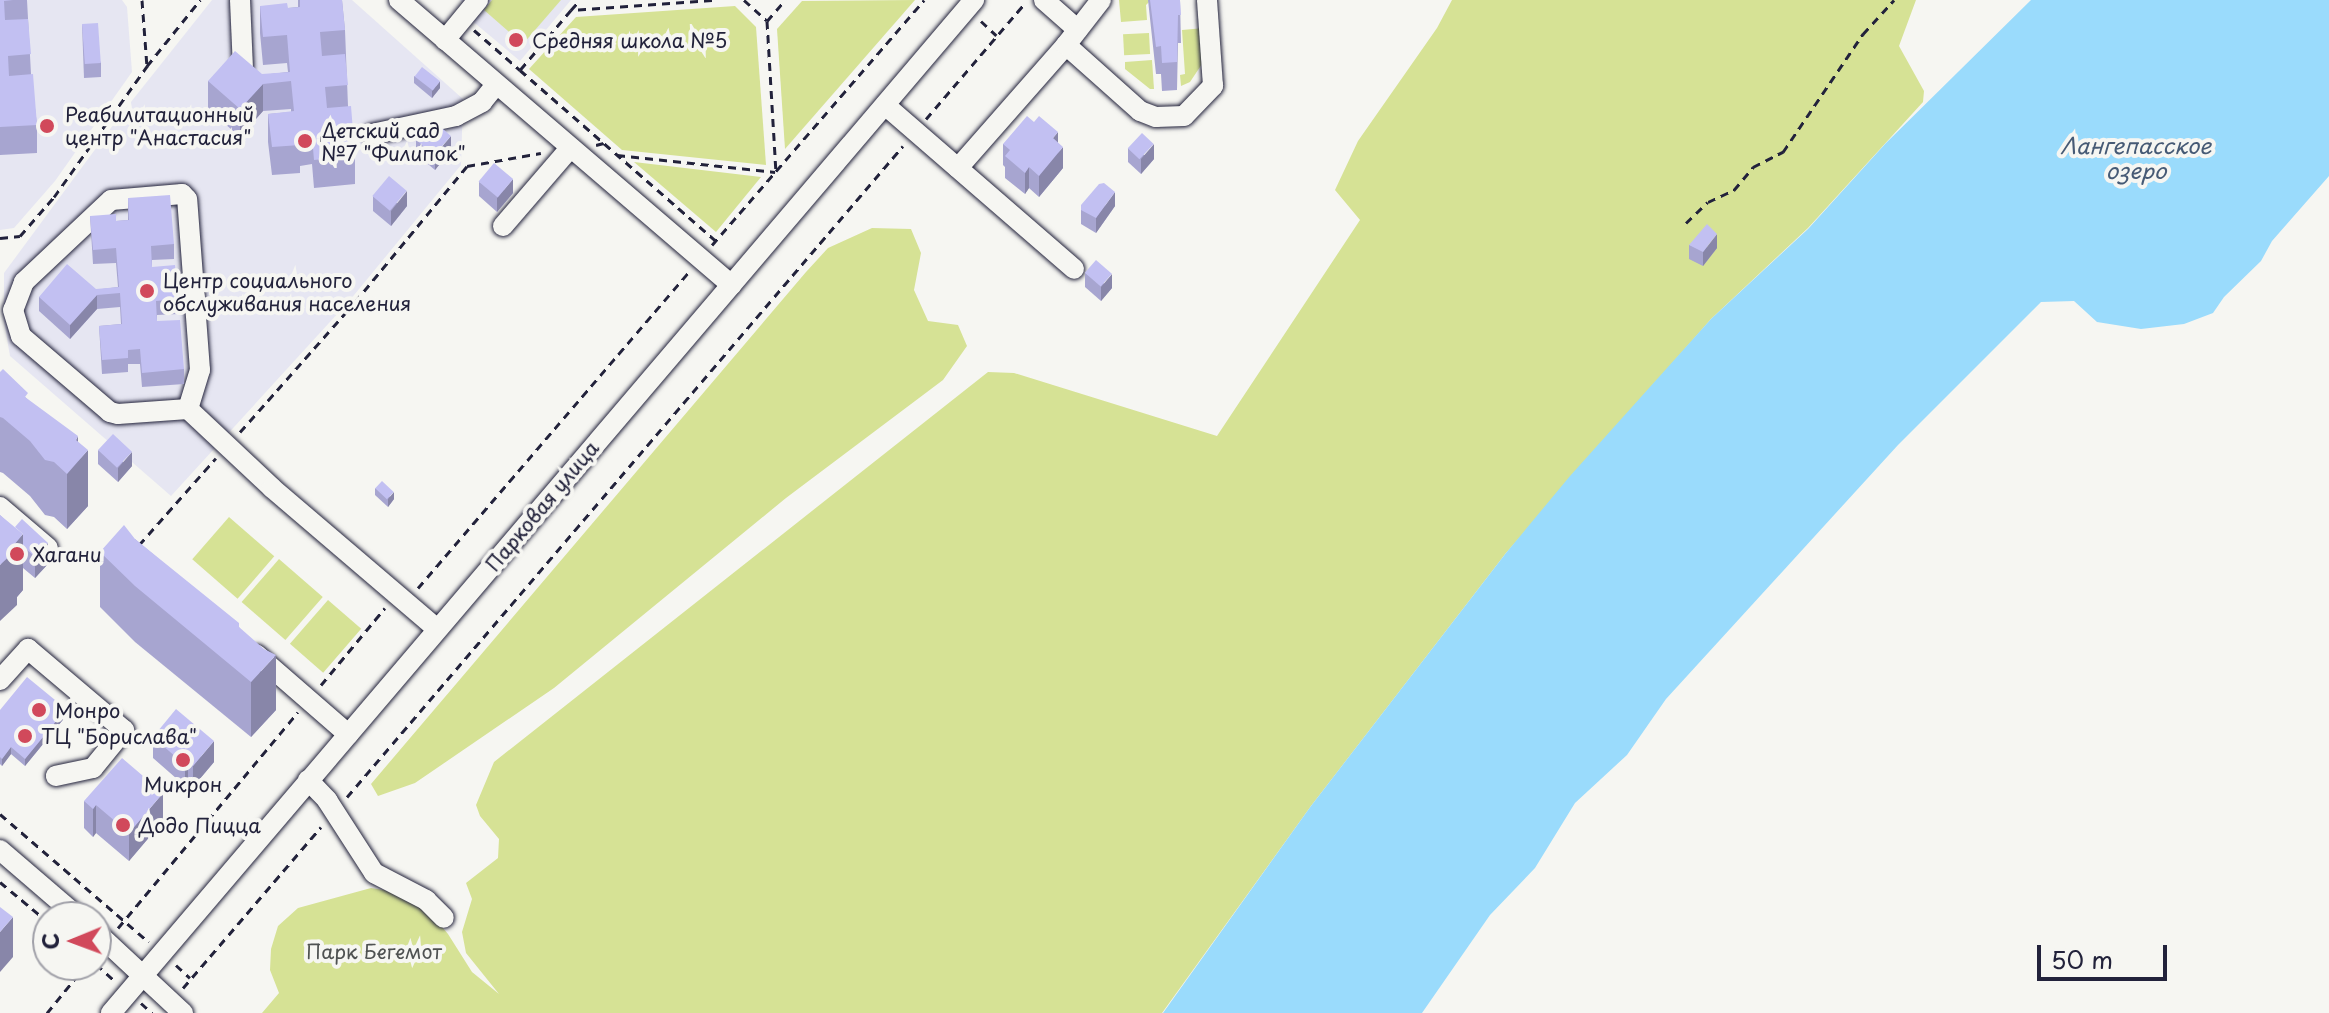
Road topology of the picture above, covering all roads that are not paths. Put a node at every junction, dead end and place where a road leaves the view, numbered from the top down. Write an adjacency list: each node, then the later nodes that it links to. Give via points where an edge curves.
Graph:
1 (240, 0): 10 (street)
2 (399, 0): 9 (street)
3 (478, 0): 9 (street)
4 (974, 0): 12 (street, Парковая улица)
5 (1044, 0): 8 (street)
6 (1101, 0): 8 (street)
7 (1207, 0): 8 (street, via 1213,86 1184,116 1156,117 1140,111)
8 (1072, 37): 15 (street)
9 (445, 40): 11 (street)
10 (243, 69)
11 (496, 85): 13 (street, via 482,102 456,116); 14 (street)
12 (885, 105): 15 (street); 18 (street, Парковая улица)
13 (372, 134)
14 (570, 148): 16 (street); 18 (street)
15 (958, 168): 17 (street)
16 (503, 226)
17 (1074, 269)
18 (731, 285): 22 (street, Парковая улица)
19 (188, 409): 19 (street, via 200,370 187,199 182,194 111,200 24,282 15,298 16,329 110,412); 22 (street)
20 (5, 520): 21 (street)
21 (48, 548)
22 (437, 629): 25 (street, Парковая улица)
23 (238, 638): 25 (street)
24 (0, 680): 26 (street, via 28,649 124,730 93,768)
25 (348, 734): 27 (street, Парковая улица)
26 (56, 776)
27 (308, 780): 30 (street, via 335,811 374,873 426,900); 32 (street, Парковая улица)
28 (0, 850): 29 (street)
29 (59, 901)
30 (444, 918)
31 (112, 946): 32 (street)
32 (143, 975): 33 (street); 34 (street, Парковая улица)
33 (177, 1008)
34 (111, 1013)

